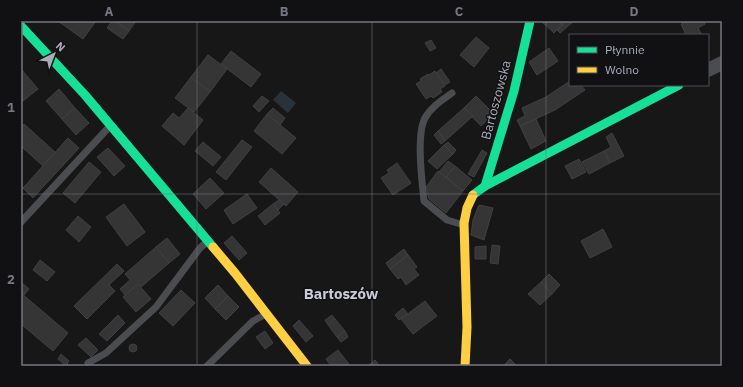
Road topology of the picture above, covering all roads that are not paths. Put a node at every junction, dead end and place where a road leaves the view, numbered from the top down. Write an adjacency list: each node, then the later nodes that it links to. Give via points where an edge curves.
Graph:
1 (530, 21): 8 (street, Bartoszowska, via 514,91)
2 (21, 26): 7 (street)
3 (722, 63): 4 (street)
4 (709, 70)
5 (677, 86): 8 (street)
6 (452, 93): 10 (lane, via 437,104 425,118 421,130 424,201 447,220)
7 (110, 126): 9 (lane); 11 (street)
8 (485, 186): 10 (street, via 470,199)
9 (21, 222)
10 (464, 225): 16 (street, via 467,319)
11 (208, 241): 12 (street); 13 (lane, via 156,307 106,353)
12 (266, 314): 14 (lane, via 253,321); 15 (street)
13 (88, 363)
14 (206, 366)
15 (307, 366)
16 (465, 366)

